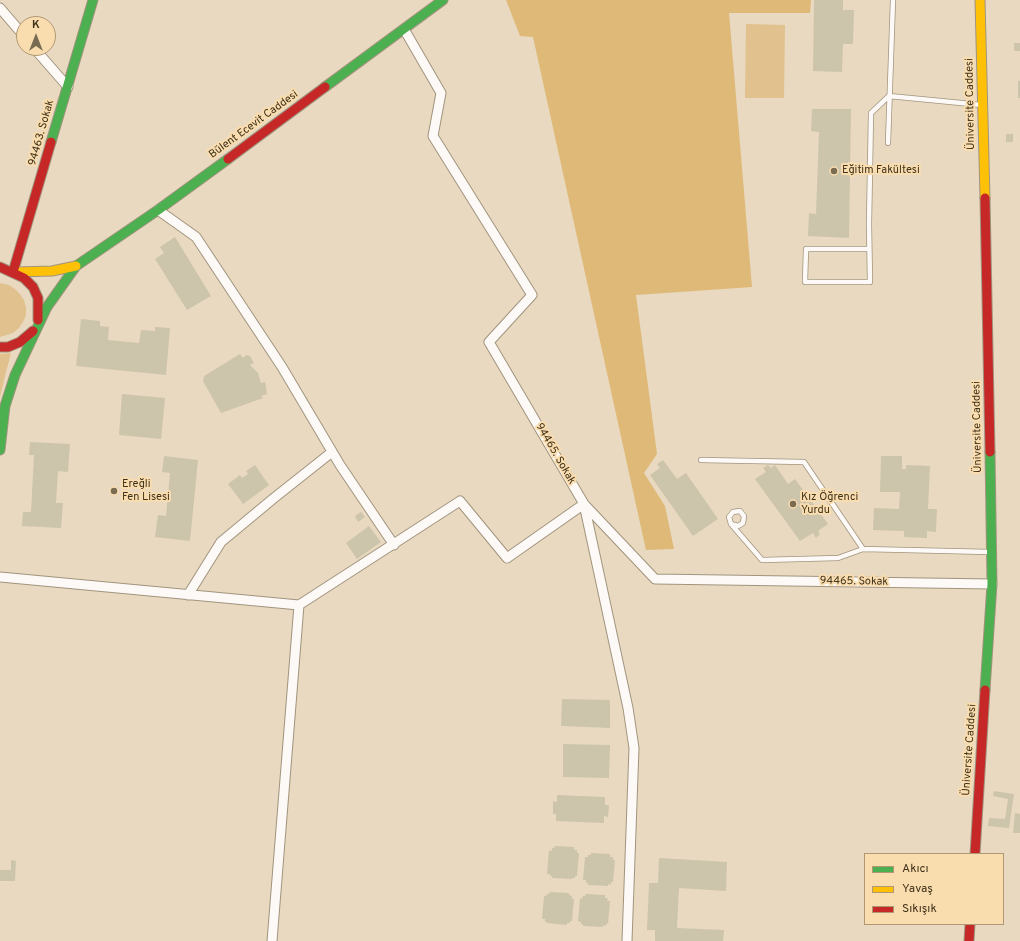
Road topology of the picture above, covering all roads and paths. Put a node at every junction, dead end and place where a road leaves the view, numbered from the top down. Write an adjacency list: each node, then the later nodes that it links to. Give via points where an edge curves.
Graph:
1 (93, 0): 9 (street, 94463. Sokak)
2 (444, 0): 7 (street, Bülent Ecevit Caddesi)
3 (893, 0): 10 (lane)
4 (980, 0): 11 (street, Üniversite Caddesi)
5 (0, 8): 6 (street)
6 (16, 27)
7 (404, 29): 13 (street, Bülent Ecevit Caddesi); 23 (street, 94465. Sokak, via 441,93 434,136 532,295 489,342)
8 (41, 56): 9 (street)
9 (68, 87): 17 (street, 94463. Sokak)
10 (889, 96): 11 (lane); 12 (lane); 14 (lane, via 871,113)
11 (983, 105): 27 (street, Üniversite Caddesi)
12 (888, 143)
13 (158, 210): 15 (street, Bülent Ecevit Caddesi); 21 (street, via 196,236 282,367)
14 (869, 249): 14 (lane, via 870,282 805,282 806,249)
15 (76, 266): 17 (street, Bülent Ecevit Caddesi, via 52,271); 18 (street, Bülent Ecevit Caddesi, via 53,297)
16 (0, 268): 17 (street)
17 (13, 272): 18 (street, via 33,287 38,298)
18 (38, 324): 19 (street, via 20,342); 20 (street, via 9,392)
19 (0, 347)
20 (0, 450)
21 (332, 452): 25 (street); 30 (street, via 221,542)
22 (701, 460): 26 (lane, via 804,462)
23 (584, 504): 25 (street, via 507,558 460,501); 29 (street, 94465. Sokak, via 655,579); 35 (street, via 628,708 634,748)
24 (731, 524): 26 (lane, via 762,560 838,558)
25 (394, 545): 31 (street)
26 (863, 549): 27 (lane)
27 (992, 552): 29 (street, Üniversite Caddesi)
28 (0, 577): 30 (street)
29 (992, 584): 32 (street, Üniversite Caddesi)
30 (188, 594): 31 (street)
31 (299, 605): 34 (street)
32 (975, 853)
33 (970, 925): 36 (street)
34 (272, 941)
35 (627, 941)
36 (969, 941)

